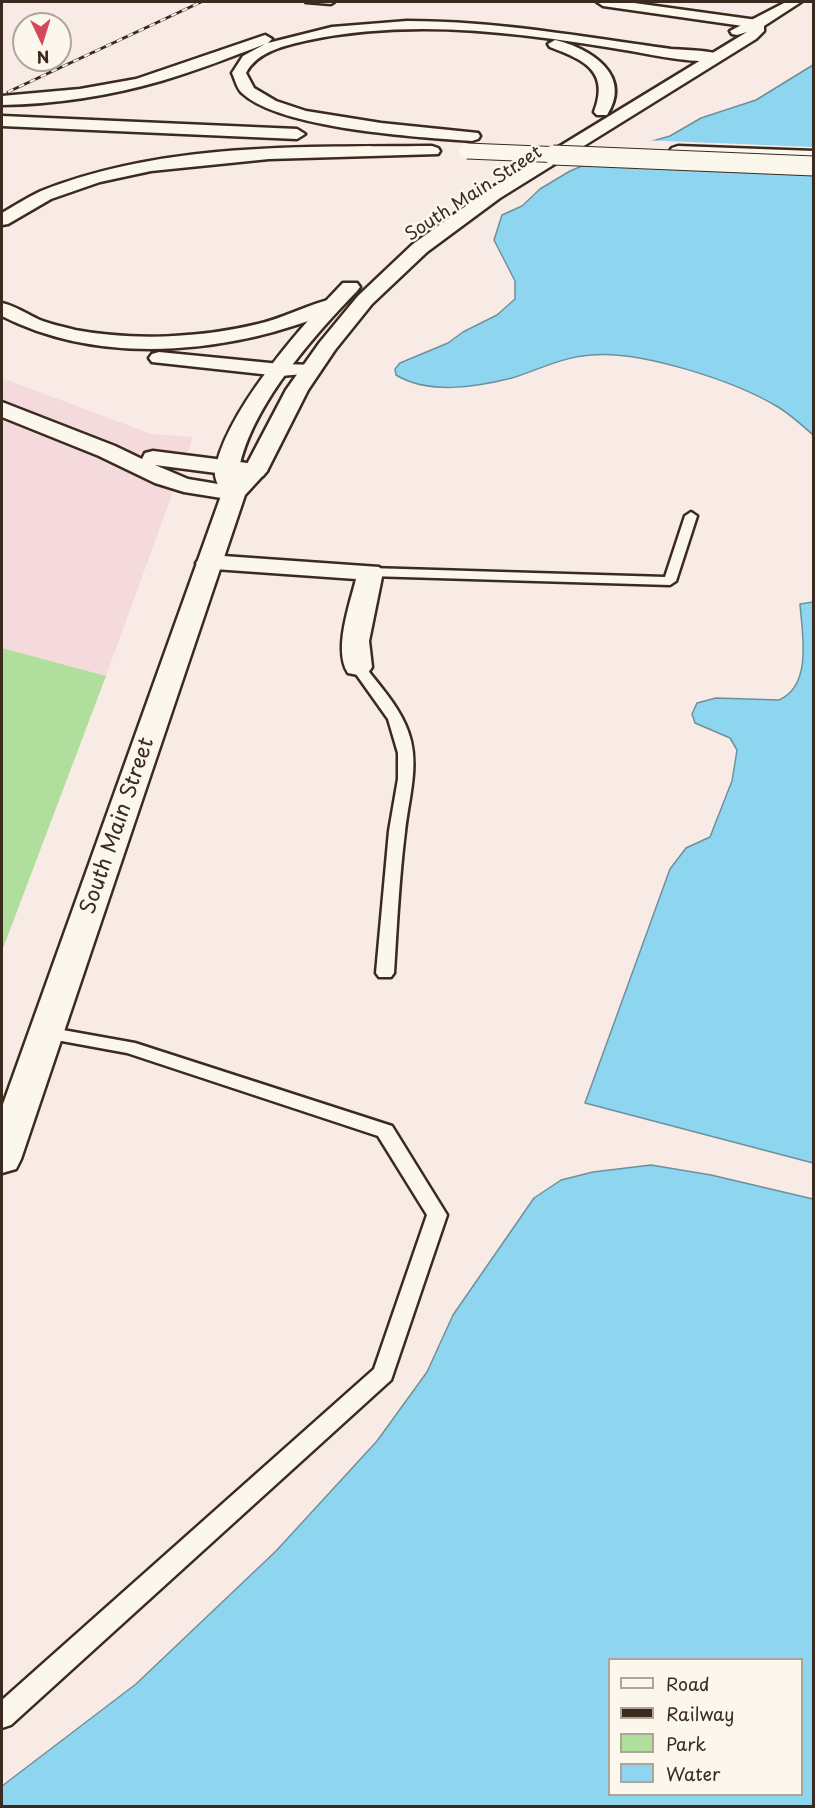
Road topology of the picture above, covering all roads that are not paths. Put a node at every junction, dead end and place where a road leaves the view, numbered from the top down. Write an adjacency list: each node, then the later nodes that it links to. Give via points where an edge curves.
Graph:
1 (309, 2): 2 (lane)
2 (331, 2)
3 (603, 2): 5 (main road)
4 (794, 2): 5 (main road, South Main Street)
5 (757, 24): 7 (main road, South Main Street, via 754,34)
6 (426, 25): 7 (main road, via 510,29); 9 (main road, via 517,34 579,55 606,77 608,90); 12 (main road, via 351,29 283,42 250,58 241,69 240,81 262,100 310,116)
7 (710, 54): 8 (main road, via 488,21 369,21 286,33 167,75 114,88); 9 (main road, South Main Street); 23 (main road, South Main Street, via 442,230 365,300)
8 (2, 101)
9 (602, 112): 15 (main road, South Main Street)
10 (2, 121): 12 (main road)
11 (2, 131): 12 (main road)
12 (462, 146): 13 (main road); 14 (main road, bridge); 16 (main road, via 256,155 171,164 70,186 25,205)
13 (813, 156)
14 (813, 166)
15 (457, 200)
16 (2, 220)
17 (360, 277): 18 (main road, South Main Street)
18 (332, 305): 21 (main road, via 292,322 237,334 171,342); 22 (main road, South Main Street)
19 (2, 309): 21 (main road, via 45,328)
20 (7, 334): 22 (main road, via 88,351)
21 (123, 341): 22 (main road)
22 (284, 363): 23 (main road); 25 (main road, South Main Street, via 241,435)
23 (312, 366): 25 (main road, South Main Street)
24 (2, 409): 25 (main road, via 176,482)
25 (239, 477): 27 (main road, South Main Street)
26 (691, 516): 28 (lane, via 670,581)
27 (209, 563): 28 (main road); 31 (main road, South Main Street)
28 (370, 572): 29 (main road, via 355,641)
29 (358, 667): 30 (lane, via 389,708 406,750)
30 (385, 973)
31 (46, 1033): 32 (main road, South Main Street); 33 (lane, via 129,1047 385,1131 437,1215 382,1374)
32 (2, 1159)
33 (2, 1716)

